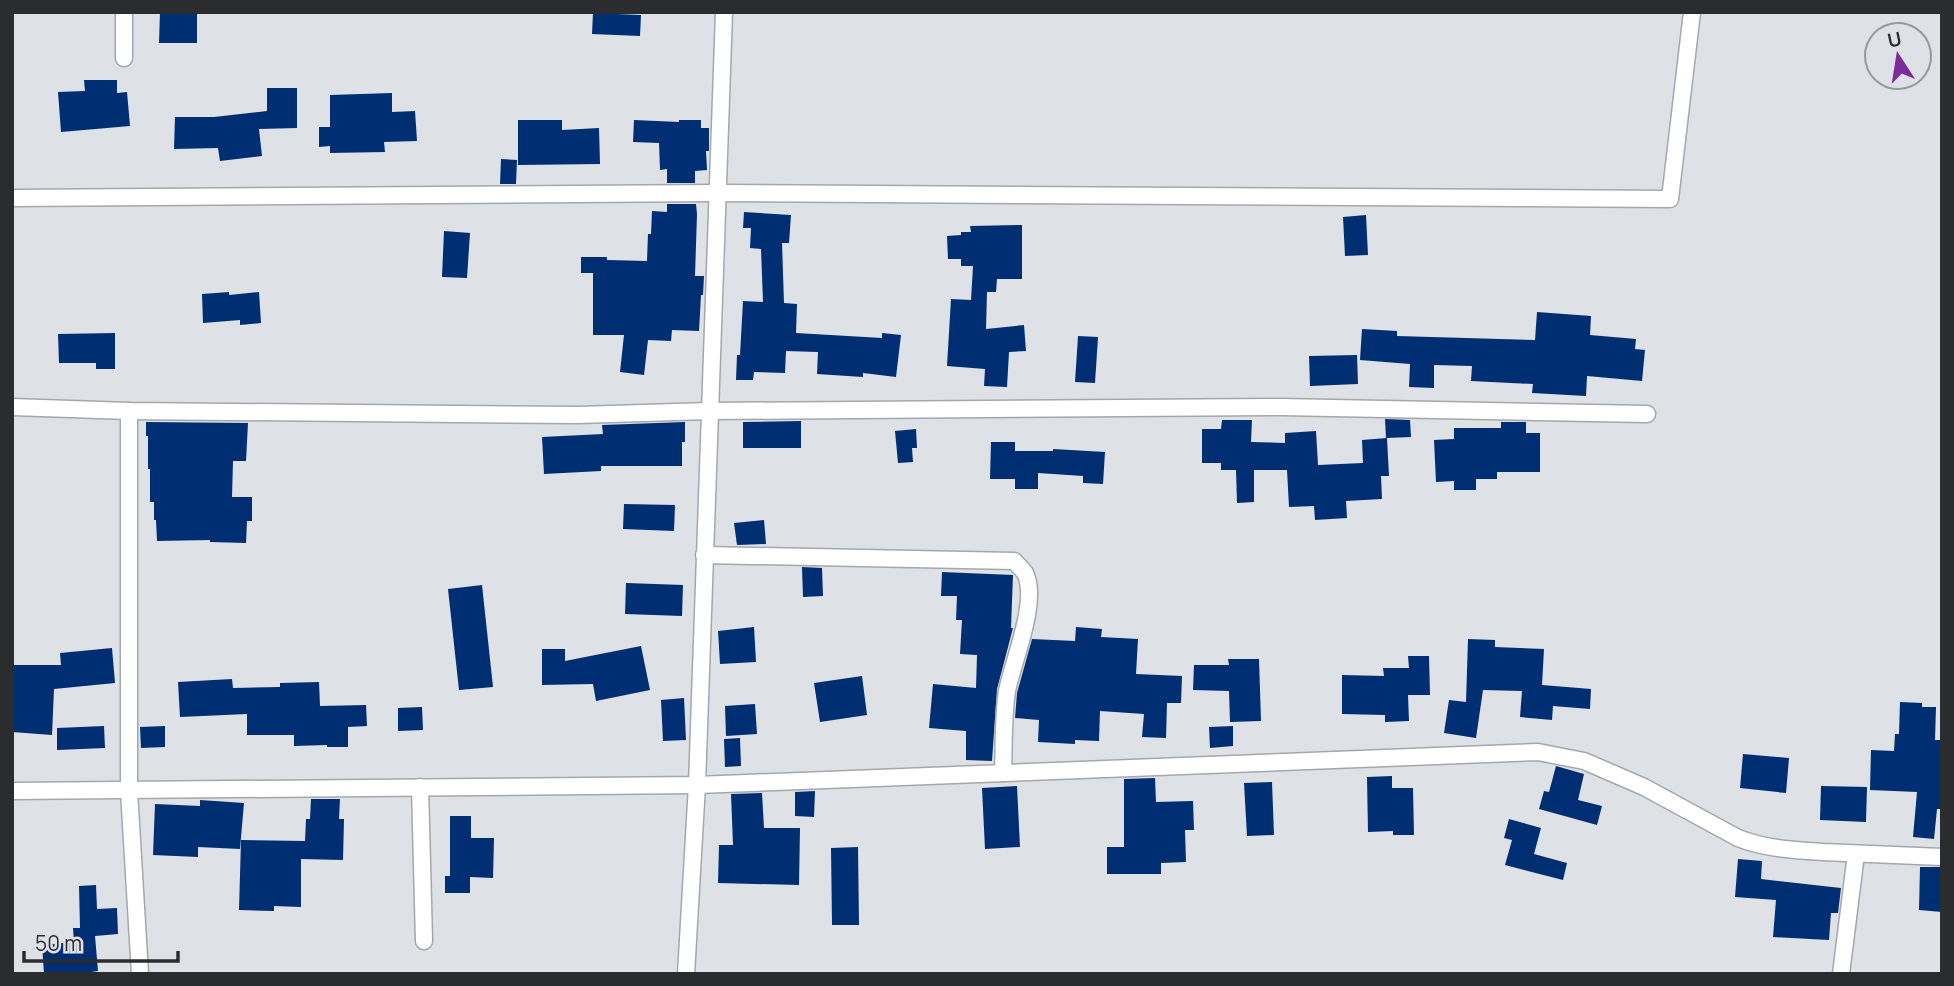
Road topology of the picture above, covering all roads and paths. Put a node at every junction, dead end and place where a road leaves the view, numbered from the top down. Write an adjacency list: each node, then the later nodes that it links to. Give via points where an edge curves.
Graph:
1 (124, 12): 4 (street)
2 (723, 12): 5 (street)
3 (1692, 12): 5 (street, via 1670,199)
4 (124, 58)
5 (716, 193): 6 (street); 9 (street)
6 (12, 198)
7 (12, 407): 8 (street)
8 (129, 411): 9 (street, via 578,415); 16 (street)
9 (709, 411): 10 (street, via 1281,407); 11 (street)
10 (1647, 414)
11 (704, 555): 12 (street, via 1014,561 1028,582 1029,598 1007,691); 13 (street)
12 (1003, 773): 13 (street); 17 (street, via 1538,752 1584,761 1753,844)
13 (697, 785): 14 (street); 21 (street)
14 (420, 787): 16 (street); 19 (street)
15 (12, 791): 16 (street)
16 (129, 791): 20 (street)
17 (1856, 854): 18 (street); 22 (street)
18 (1942, 857)
19 (424, 941)
20 (140, 974)
21 (687, 974)
22 (1841, 974)

